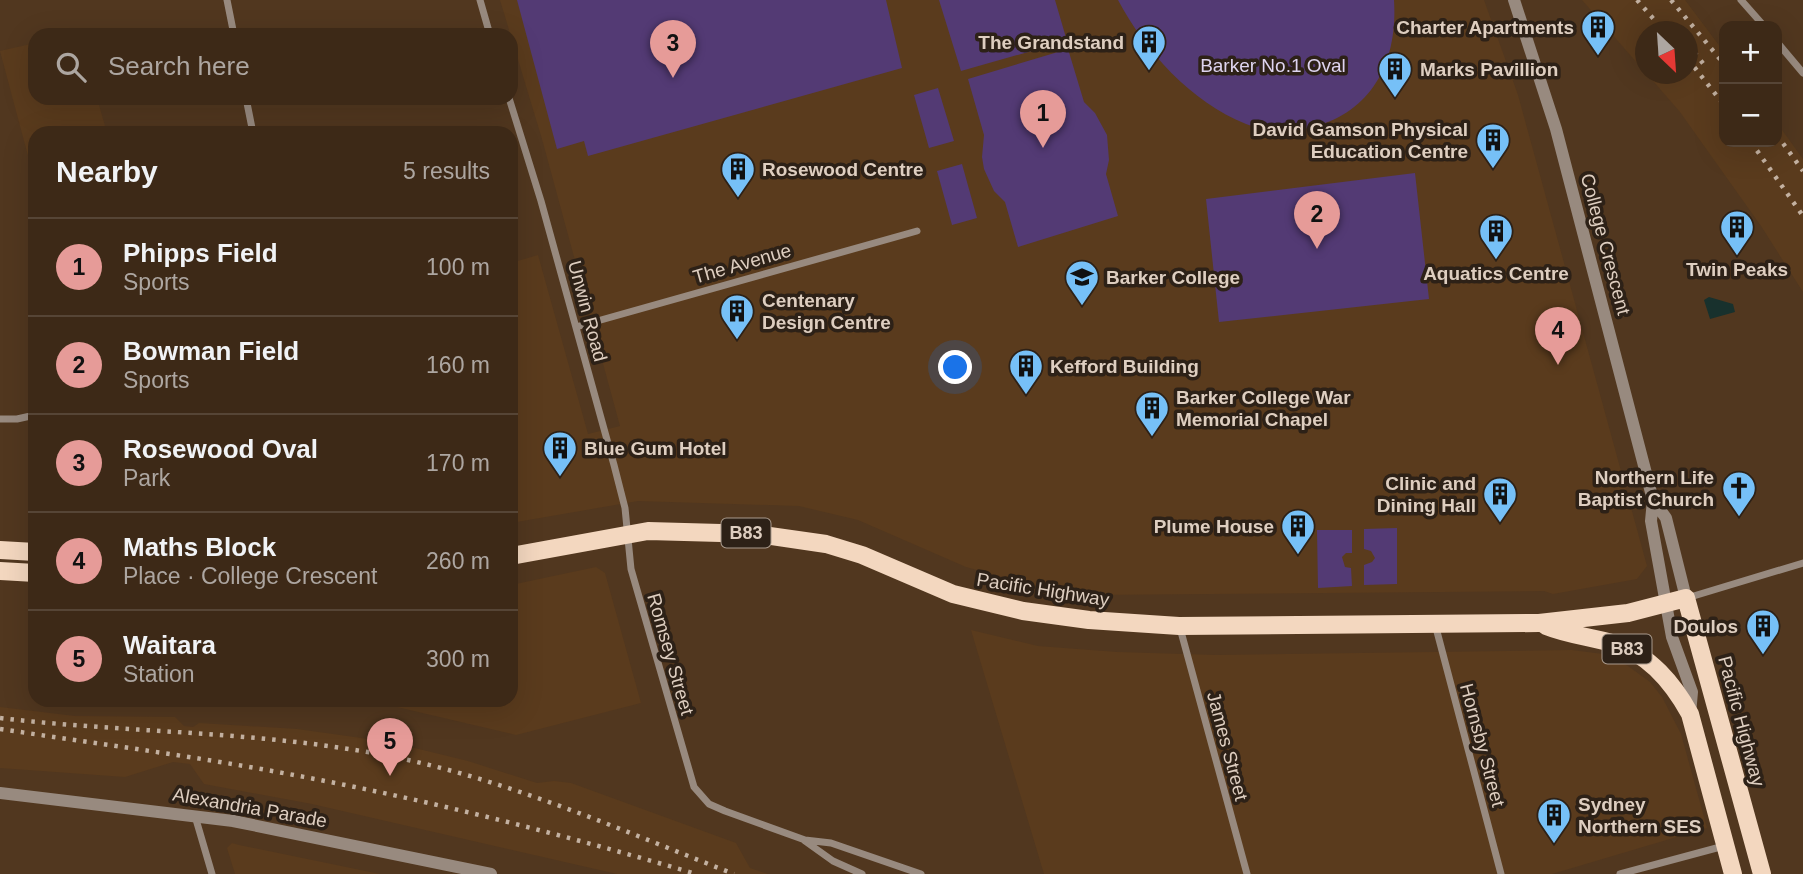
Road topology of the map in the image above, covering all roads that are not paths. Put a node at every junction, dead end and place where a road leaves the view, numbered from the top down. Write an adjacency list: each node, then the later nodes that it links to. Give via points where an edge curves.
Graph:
1 (227, 0): 6 (street)
2 (480, 0): 7 (street)
3 (1514, 0): 19 (street, College Crescent, via 1556,129)
4 (1741, 0): 5 (street)
5 (1760, 21)
6 (233, 28)
7 (488, 28)
8 (1782, 48): 9 (street)
9 (1803, 73)
10 (247, 105): 12 (street)
11 (511, 105): 13 (street, Unwin Road)
12 (252, 126)
13 (517, 126)
14 (518, 129): 16 (street, Unwin Road)
15 (917, 231): 16 (street, The Avenue)
16 (576, 327): 20 (street, Unwin Road, via 623,500)
17 (28, 417): 18 (street)
18 (0, 419)
19 (1653, 500): 27 (street, College Crescent, via 1666,518); 28 (street, College Crescent, via 1651,522)
20 (627, 535): 23 (main road, Pacific Highway / B83); 31 (main road, Pacific Highway / B83, via 657,531 797,538 862,555 967,598 1023,611); 35 (street, Romsey Street, via 629,563 698,793 709,804)
21 (0, 550): 22 (main road)
22 (28, 552)
23 (518, 555)
24 (1803, 563): 27 (street)
25 (0, 571): 26 (main road)
26 (28, 573)
27 (1686, 598): 28 (main road, Pacific Highway / B83); 45 (main road, Pacific Highway)
28 (1667, 604): 29 (main road, Pacific Highway / B83); 32 (street, Pacific Highway, via 1675,647 1692,692)
29 (1539, 623): 30 (main road, Pacific Highway / B83); 32 (main road, Pacific Highway / B83, via 1619,645 1642,658 1671,684)
30 (1435, 624): 31 (main road, Pacific Highway / B83); 42 (street, Hornsby Street)
31 (1179, 626): 41 (street, James Street)
32 (1690, 715): 36 (main road, Pacific Highway / B83)
33 (0, 793): 34 (street, Alexandria Parade)
34 (195, 816): 37 (street); 38 (street, Alexandria Parade)
35 (805, 840): 39 (street, via 833,861); 40 (street, via 831,843)
36 (1725, 846): 43 (street); 44 (main road, Pacific Highway / B83)
37 (212, 874)
38 (489, 874)
39 (862, 874)
40 (921, 874)
41 (1247, 874)
42 (1501, 874)
43 (1620, 874)
44 (1733, 874)
45 (1762, 874)

